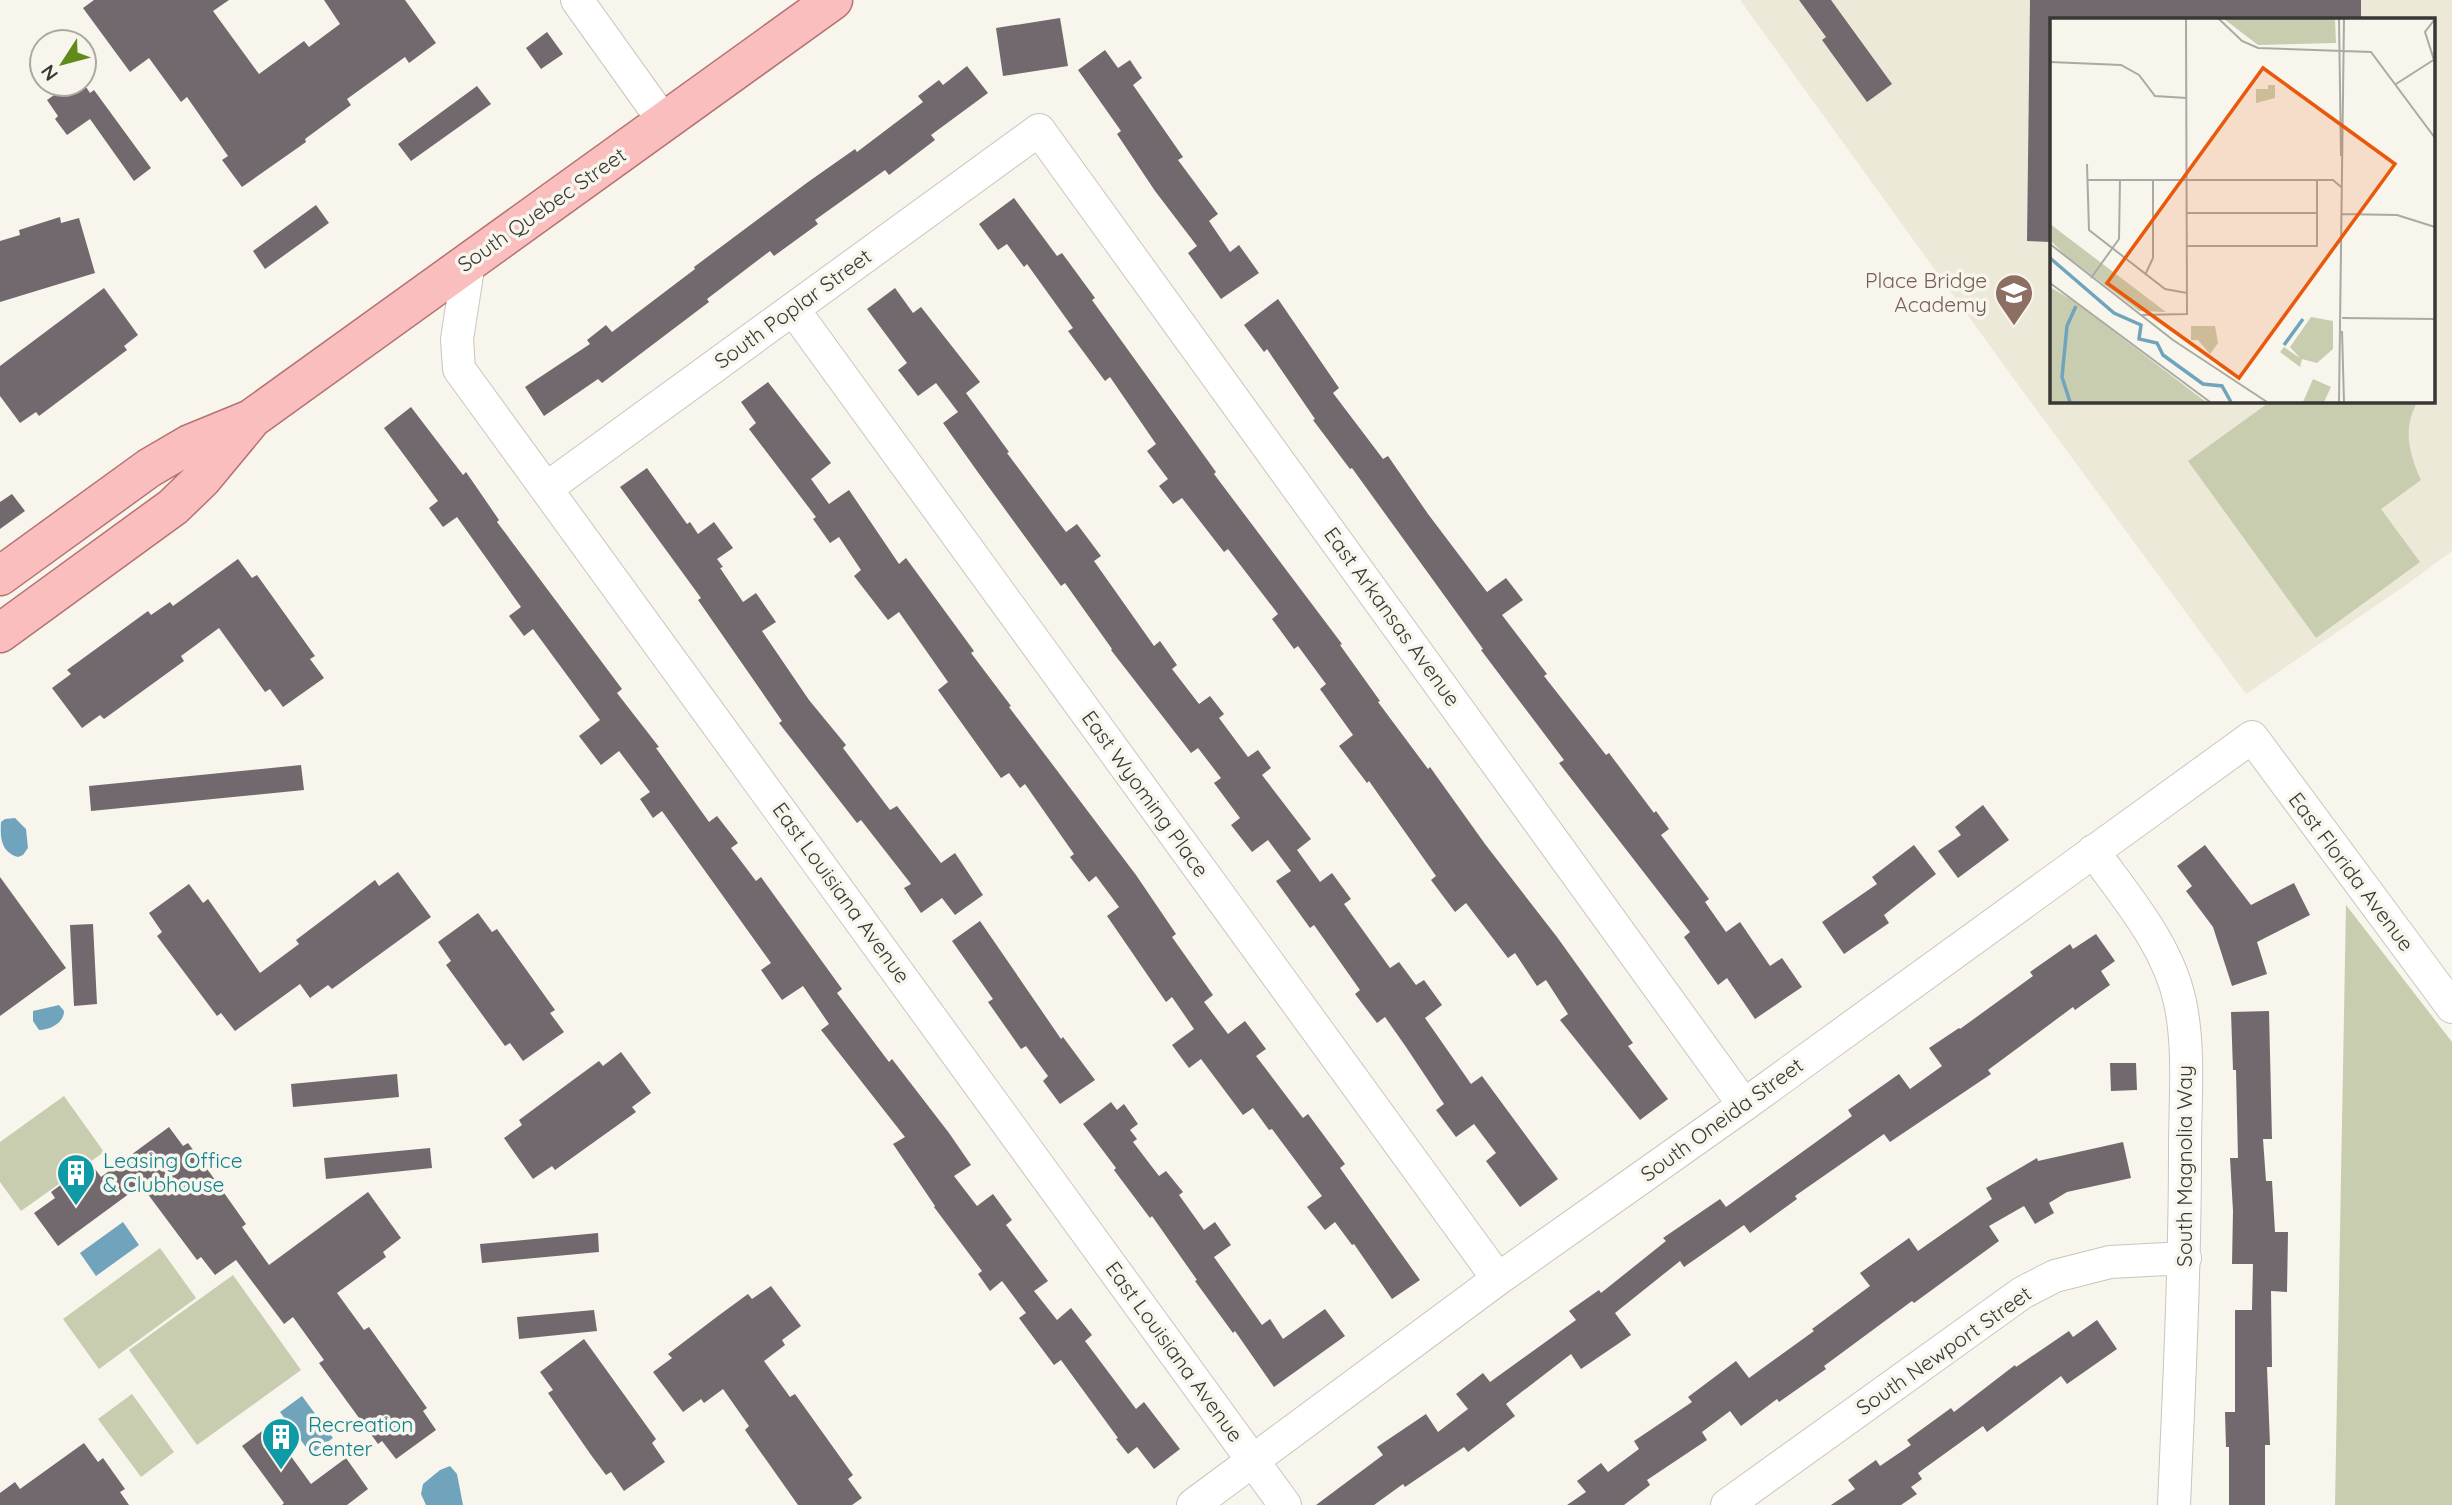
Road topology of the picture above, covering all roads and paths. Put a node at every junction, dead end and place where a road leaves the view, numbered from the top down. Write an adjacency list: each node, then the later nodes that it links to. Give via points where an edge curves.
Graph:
1 (577, 0): 3 (street)
2 (833, 0): 3 (main road, South Quebec Street)
3 (665, 123): 5 (main road, South Quebec Street)
4 (1039, 130): 6 (street, South Poplar Street); 14 (street, East Arkansas Avenue)
5 (469, 262): 7 (main road, South Quebec Street); 8 (street, East Louisiana Avenue, via 457,339 459,369)
6 (793, 309): 8 (street, South Poplar Street); 16 (street, East Wyoming Place)
7 (251, 419): 9 (main road, South Quebec Street, via 190,444 149,468); 10 (main road, South Quebec Street, via 173,507)
8 (547, 488): 17 (street, East Louisiana Avenue)
9 (0, 576)
10 (0, 634)
11 (2252, 737): 12 (street, South Oneida Street); 13 (street, East Florida Avenue)
12 (2093, 851): 14 (street, South Oneida Street); 15 (street, South Magnolia Way, via 2142,919 2180,1001 2185,1040)
13 (2452, 1007)
14 (1744, 1105): 16 (street, South Oneida Street)
15 (2185, 1258): 20 (street, South Newport Street, via 2110,1262 2055,1276 2022,1293); 21 (street, South Magnolia Way)
16 (1498, 1279): 17 (street, South Oneida Street)
17 (1254, 1462): 18 (street, South Oneida Street); 19 (street, East Louisiana Avenue)
18 (1194, 1505)
19 (1285, 1505)
20 (1727, 1505)
21 (2174, 1505)

